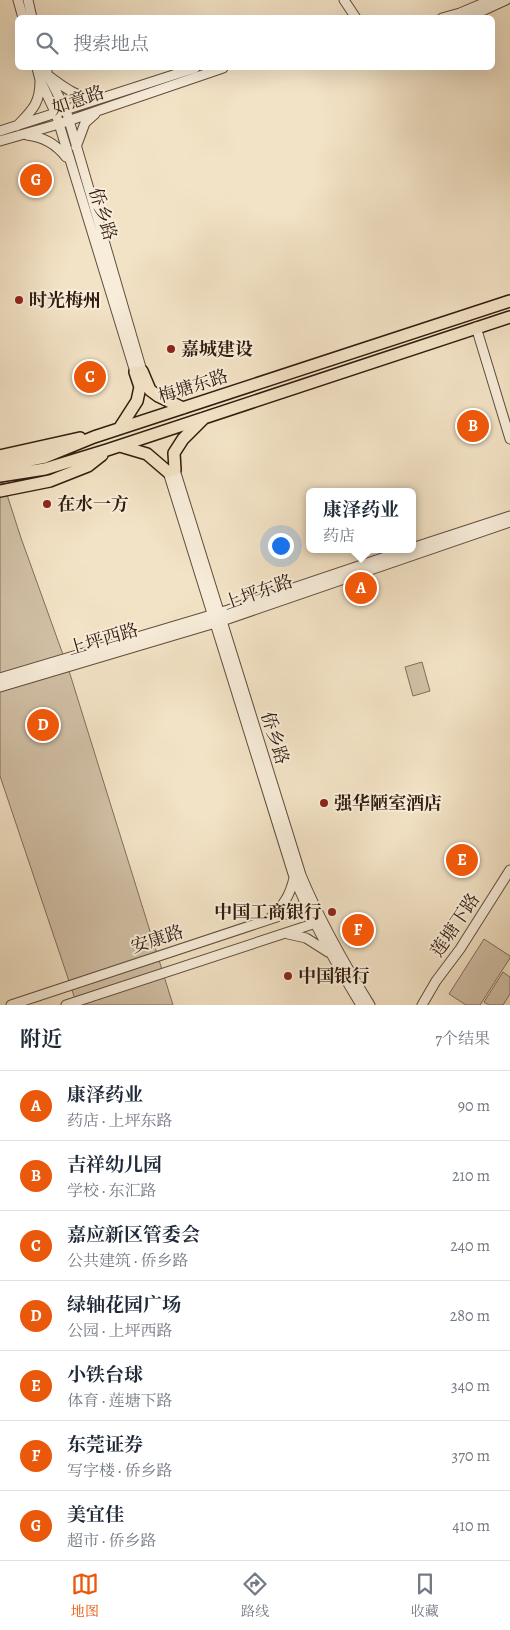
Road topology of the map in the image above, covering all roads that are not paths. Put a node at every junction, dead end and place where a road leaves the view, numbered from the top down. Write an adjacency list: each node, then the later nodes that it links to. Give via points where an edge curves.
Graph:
1 (18, 0): 6 (street)
2 (28, 0): 7 (street)
3 (344, 0): 8 (street)
4 (491, 0): 9 (street)
5 (506, 0): 10 (street)
6 (22, 15)
7 (31, 15)
8 (354, 15)
9 (453, 15)
10 (474, 15)
11 (189, 70): 14 (street, 如意路)
12 (217, 70): 15 (street, 如意路)
13 (45, 74): 14 (street, via 77,95); 16 (street, 侨乡路); 17 (street, 侨乡路); 20 (street, via 37,103)
14 (101, 98): 16 (street, 如意路)
15 (101, 109): 18 (street, 如意路); 24 (street, via 85,123)
16 (66, 110): 17 (street, 如意路); 18 (street, 侨乡路)
17 (56, 114): 19 (street, 侨乡路); 20 (street, 如意路)
18 (68, 120): 19 (street, 如意路); 24 (street, 侨乡路)
19 (59, 124): 22 (street, 如意路); 25 (street, 侨乡路)
20 (17, 126): 21 (street, 如意路)
21 (0, 131)
22 (22, 135): 23 (street, 如意路); 25 (street, via 45,139 60,149)
23 (0, 141)
24 (76, 148): 29 (street, 侨乡路)
25 (71, 164): 29 (street, 侨乡路)
26 (510, 301): 30 (main road, 梅塘东路)
27 (510, 318): 28 (main road, 梅塘东路)
28 (476, 328): 31 (main road, 梅塘东路); 34 (street)
29 (138, 372): 30 (main road, via 150,390); 32 (main road, via 140,387 137,401)
30 (183, 408): 32 (main road, 梅塘东路)
31 (204, 418): 35 (main road, 梅塘东路); 39 (main road, via 174,453)
32 (119, 429): 33 (main road, 梅塘东路)
33 (94, 437): 37 (main road, via 74,438); 38 (main road, 梅塘东路, via 44,457)
34 (510, 440)
35 (120, 446): 36 (main road, 梅塘东路); 39 (main road, via 146,454)
36 (107, 450): 40 (main road, 梅塘东路, via 45,470); 41 (main road, via 88,466 50,481)
37 (0, 456)
38 (0, 466)
39 (171, 471): 48 (street, 侨乡路)
40 (0, 476)
41 (0, 491)
42 (510, 516): 44 (street, 上坪东路)
43 (510, 522): 47 (street, 上坪东路)
44 (416, 547)
45 (400, 553): 48 (street, 上坪东路)
46 (415, 553): 48 (street, 上坪东路)
47 (416, 553)
48 (217, 618): 49 (street, 上坪西路); 50 (street, 上坪西路); 52 (street, 侨乡路); 53 (street, 侨乡路)
49 (0, 678)
50 (0, 687)
51 (510, 870): 60 (street, 莲塘下路)
52 (294, 878): 53 (street, 侨乡路); 54 (street, via 288,898)
53 (310, 906): 54 (street, 安康路); 56 (street, 侨乡路)
54 (268, 920): 55 (street, 安康路)
55 (257, 923): 58 (street); 61 (street, 安康路)
56 (318, 923): 57 (street, 安康路); 59 (street, 侨乡路); 64 (street, 侨乡路)
57 (282, 934): 58 (street, 安康路); 59 (street, via 306,938)
58 (263, 940): 62 (street, 安康路)
59 (329, 952): 63 (street, 侨乡路)
60 (424, 1002): 65 (street)
61 (11, 1005)
62 (66, 1005)
63 (361, 1005)
64 (370, 1005)
65 (418, 1005)

